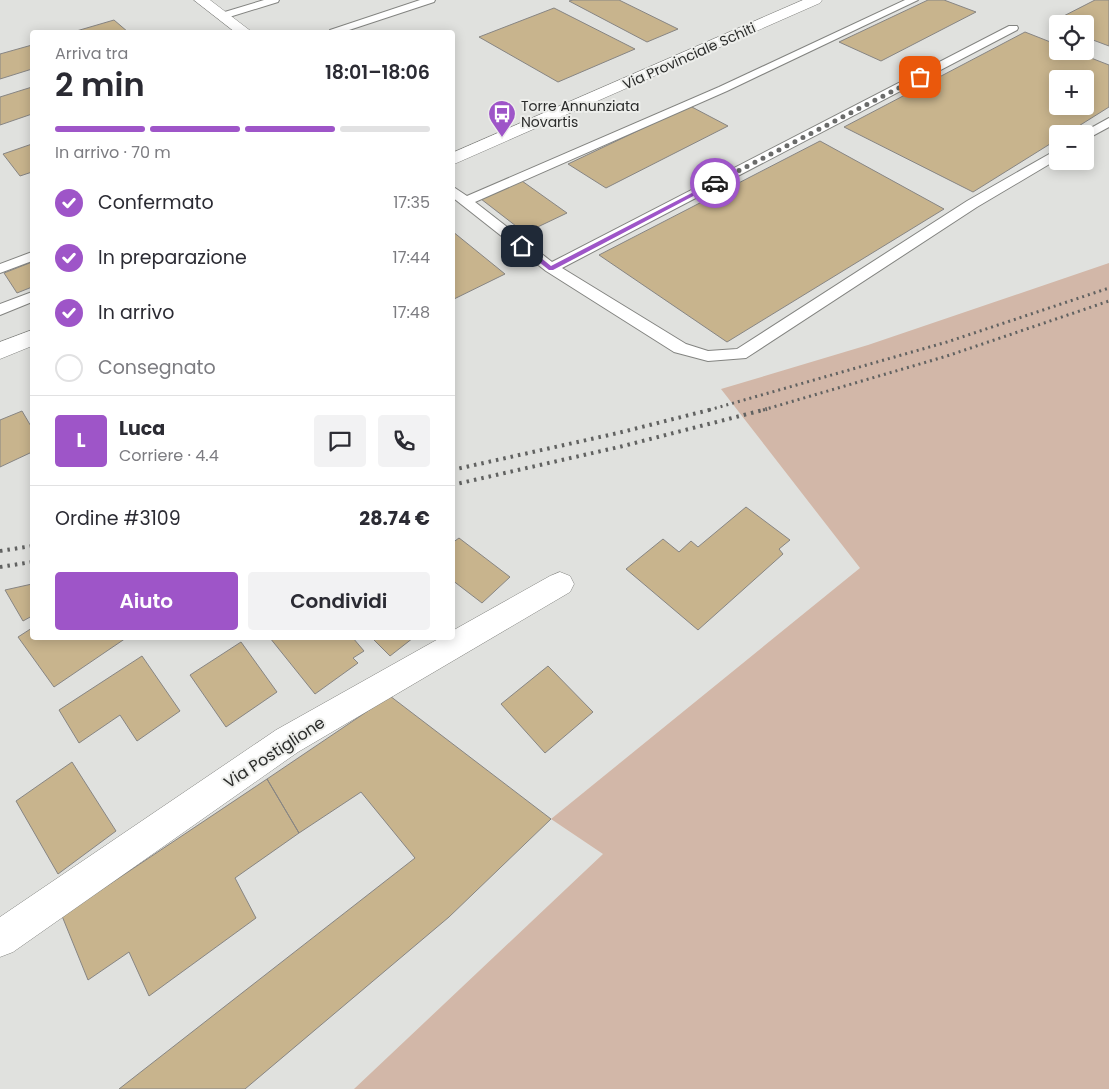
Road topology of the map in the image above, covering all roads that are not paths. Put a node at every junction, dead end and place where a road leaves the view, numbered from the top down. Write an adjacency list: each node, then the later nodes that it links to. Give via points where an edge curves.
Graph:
1 (201, 0): 6 (street)
2 (274, 0): 6 (lane)
3 (815, 0): 13 (street, Via Provinciale Schiti)
4 (913, 0): 15 (lane, via 723,89)
5 (424, 1): 9 (lane)
6 (222, 16): 8 (street)
7 (1013, 28): 17 (lane)
8 (241, 30)
9 (340, 30)
10 (1109, 122): 11 (lane)
11 (1094, 131)
12 (1049, 158): 17 (lane, via 972,204 740,354 708,356 680,348)
13 (455, 159)
14 (455, 192): 15 (lane)
15 (466, 201): 17 (lane)
16 (30, 257): 18 (lane)
17 (551, 268)
18 (0, 269)
19 (30, 298): 20 (lane)
20 (0, 310)
21 (30, 339): 22 (street)
22 (0, 351)
23 (560, 584): 24 (street, Via Postiglione, via 287,741)
24 (0, 939)

